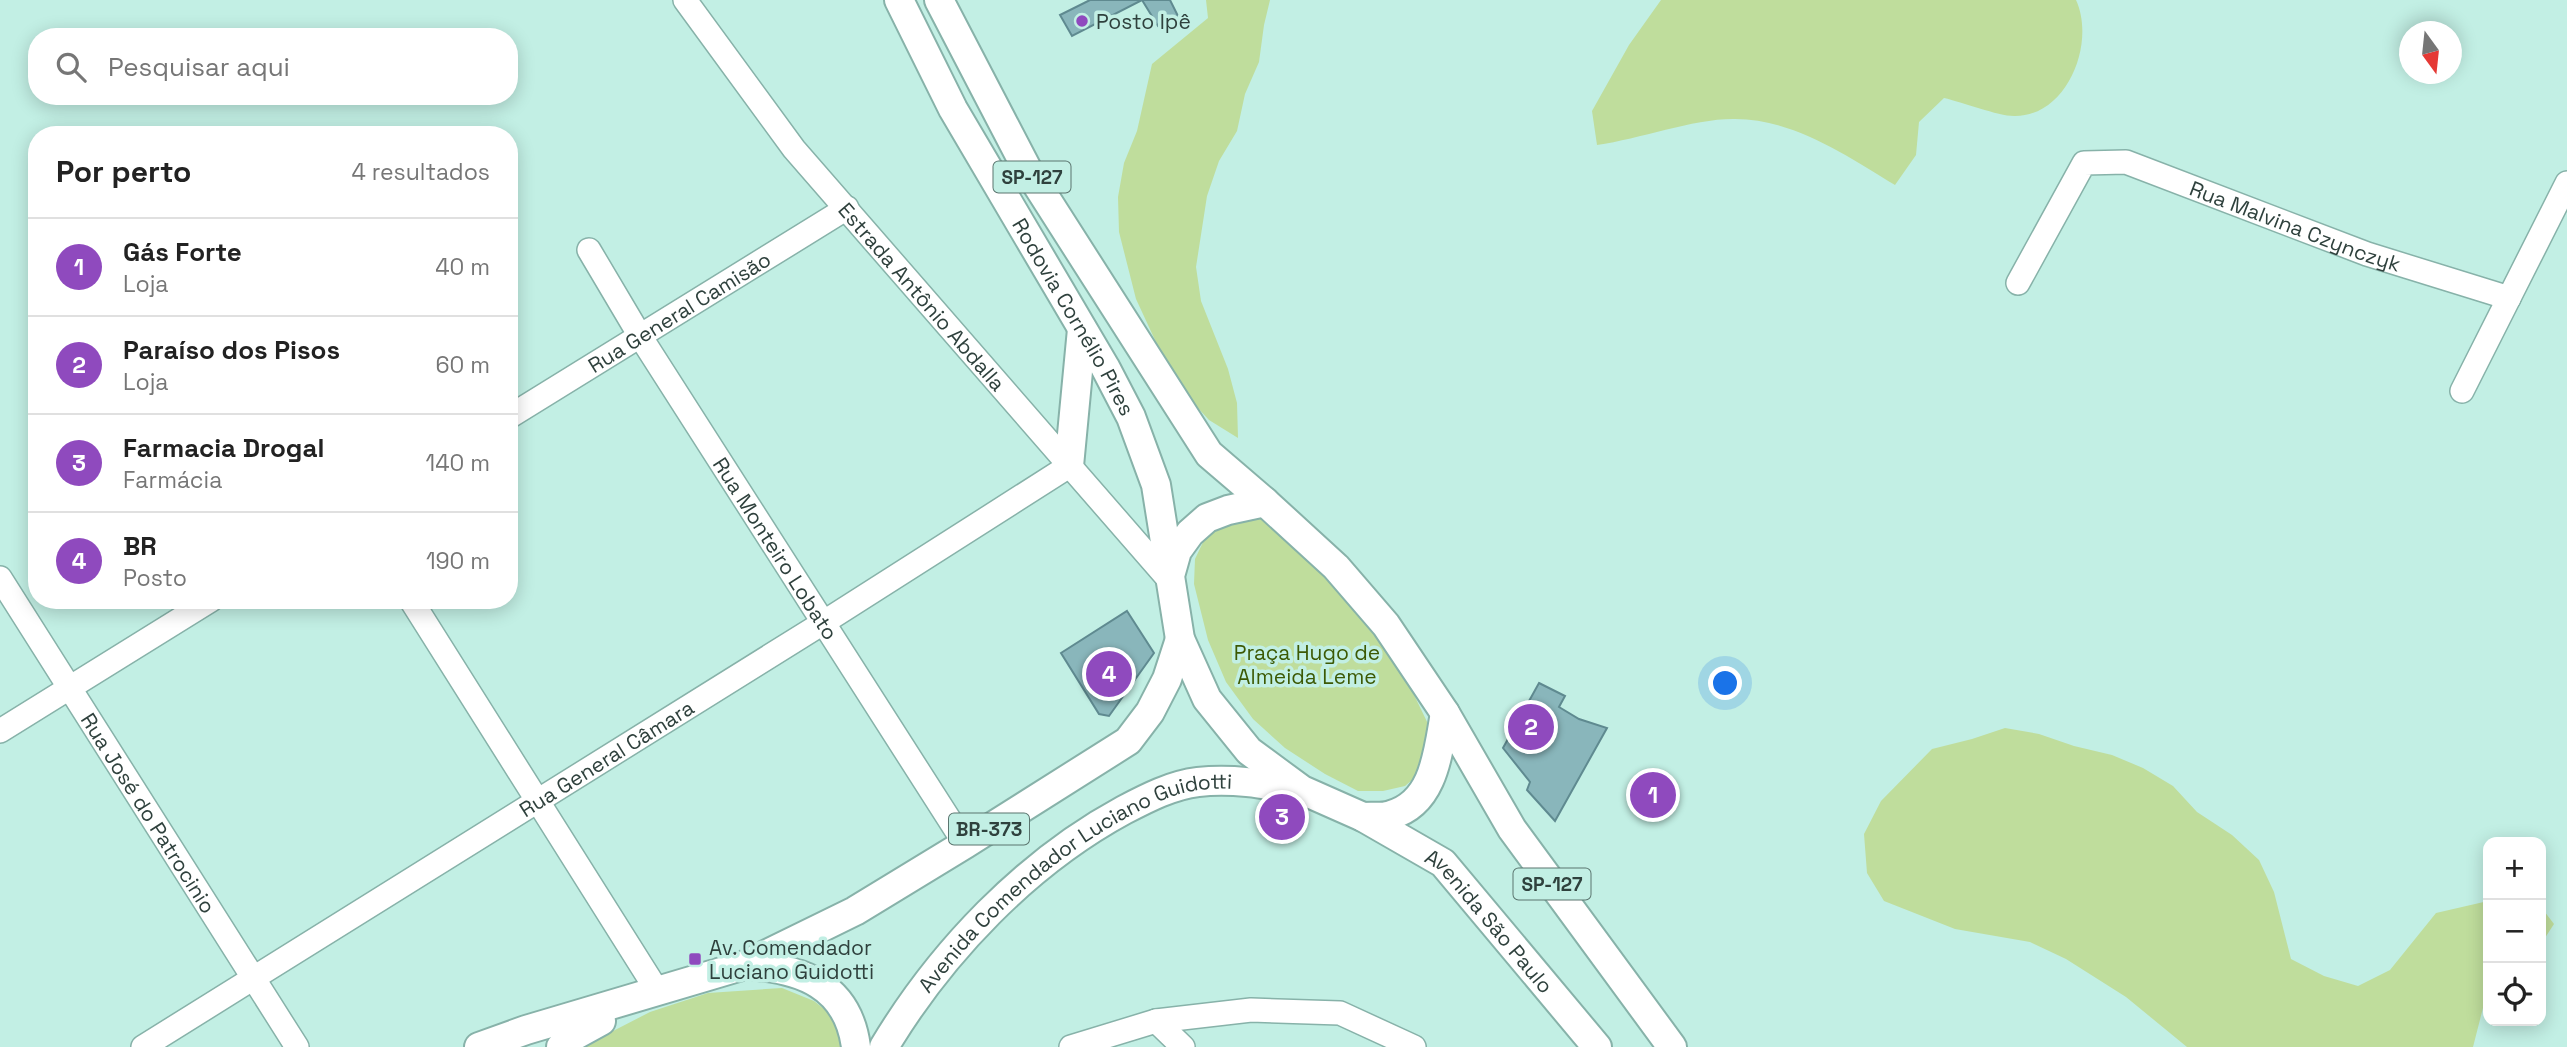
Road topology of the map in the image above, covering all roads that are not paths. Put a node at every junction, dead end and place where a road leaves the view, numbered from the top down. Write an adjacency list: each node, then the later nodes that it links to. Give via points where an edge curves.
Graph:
1 (685, 0): 5 (street, Estrada Antônio Abdalla, via 794,149)
2 (899, 0): 9 (main road, Rodovia Cornélio Pires / SP-127, via 953,109)
3 (939, 0): 14 (main road, Rodovia Cornélio Pires / SP-127, via 1027,169 1209,454)
4 (2567, 183): 8 (street)
5 (847, 208): 10 (street, Rua General Camisão); 13 (street, Estrada Antônio Abdalla)
6 (589, 250): 10 (street, Rua Monteiro Lobato)
7 (2018, 283): 8 (street, Rua Malvina Czynczyk, via 2084,163 2126,162 2367,254)
8 (2509, 298): 11 (street)
9 (1082, 329): 13 (main road); 16 (main road, Rodovia Cornélio Pires / SP-127, via 1131,417 1156,485)
10 (640, 336): 12 (street, Rua General Camisão); 19 (street, Rua Monteiro Lobato)
11 (2462, 391)
12 (518, 411)
13 (1069, 467): 16 (street, Estrada Antônio Abdalla); 19 (street, Rua General Câmara)
14 (1265, 502): 16 (main road, SP-127, via 1207,518 1177,551); 22 (main road, SP-127, via 1336,567 1386,625)
15 (0, 578): 21 (street, Rua José do Patrocinio)
16 (1171, 579): 20 (main road, SP-127)
17 (197, 609): 21 (street)
18 (417, 609): 25 (street)
19 (823, 623): 25 (street, Rua General Câmara); 27 (street, Rua Monteiro Lobato)
20 (1180, 639): 24 (main road, SP-127, via 1207,699 1249,751); 27 (main road, BR-373, via 1167,679 1128,741)
21 (68, 689): 23 (street); 29 (street, Rua José do Patrocinio)
22 (1445, 713): 26 (main road, via 1430,780 1414,804 1390,816); 42 (main road, SP-127, via 1512,830)
23 (0, 731)
24 (1302, 790): 26 (main road, SP-127); 37 (main road, Avenida Comendador Luciano Guidotti / BR-373, via 1241,780 1196,782 1152,796 1101,823 1026,877 958,945 902,1016)
25 (536, 802): 29 (street, Rua General Câmara); 30 (street)
26 (1363, 817): 41 (main road, Avenida São Paulo / SP-127, via 1443,863)
27 (965, 844): 28 (main road, BR-373, via 855,911)
28 (745, 965): 30 (main road, BR-373); 36 (main road, via 780,969 826,987 845,1007)
29 (253, 978): 32 (street, Rua General Câmara); 33 (street, Rua José do Patrocinio)
30 (651, 995): 34 (main road); 35 (main road, BR-373)
31 (1156, 1021): 38 (street); 39 (street); 40 (street, via 1251,1010 1340,1013)
32 (143, 1047)
33 (297, 1047)
34 (479, 1047)
35 (561, 1047)
36 (856, 1047)
37 (884, 1047)
38 (1072, 1047)
39 (1183, 1047)
40 (1414, 1047)
41 (1597, 1047)
42 (1672, 1047)

